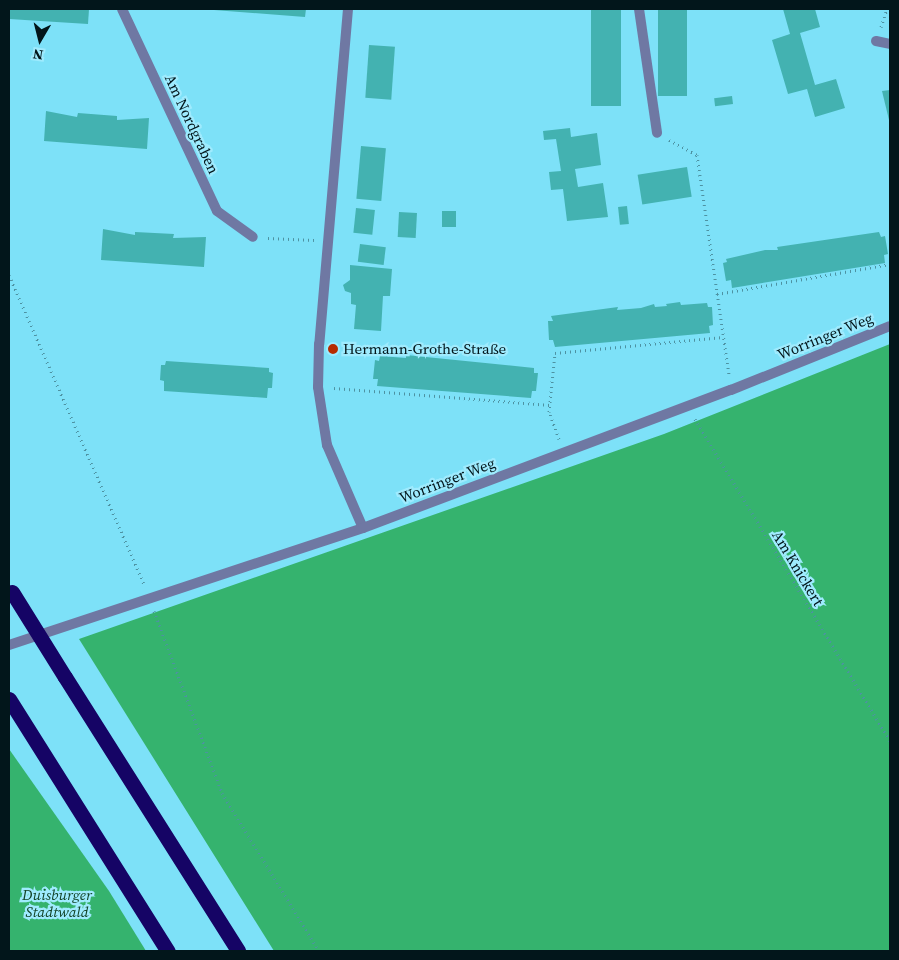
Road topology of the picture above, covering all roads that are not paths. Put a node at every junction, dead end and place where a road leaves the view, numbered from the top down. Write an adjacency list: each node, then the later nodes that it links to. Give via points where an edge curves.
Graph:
1 (122, 9): 7 (street, Am Nordgraben, via 217,211)
2 (348, 9): 9 (street, via 318,344 318,387 327,444)
3 (639, 9): 6 (street)
4 (876, 41): 5 (street)
5 (890, 44)
6 (657, 133)
7 (253, 237)
8 (890, 326): 9 (street, Worringer Weg, via 687,407)
9 (363, 528): 11 (street, Worringer Weg)
10 (10, 590): 14 (highway, bridge)
11 (9, 645)
12 (9, 699): 13 (highway)
13 (168, 951)
14 (238, 951)

